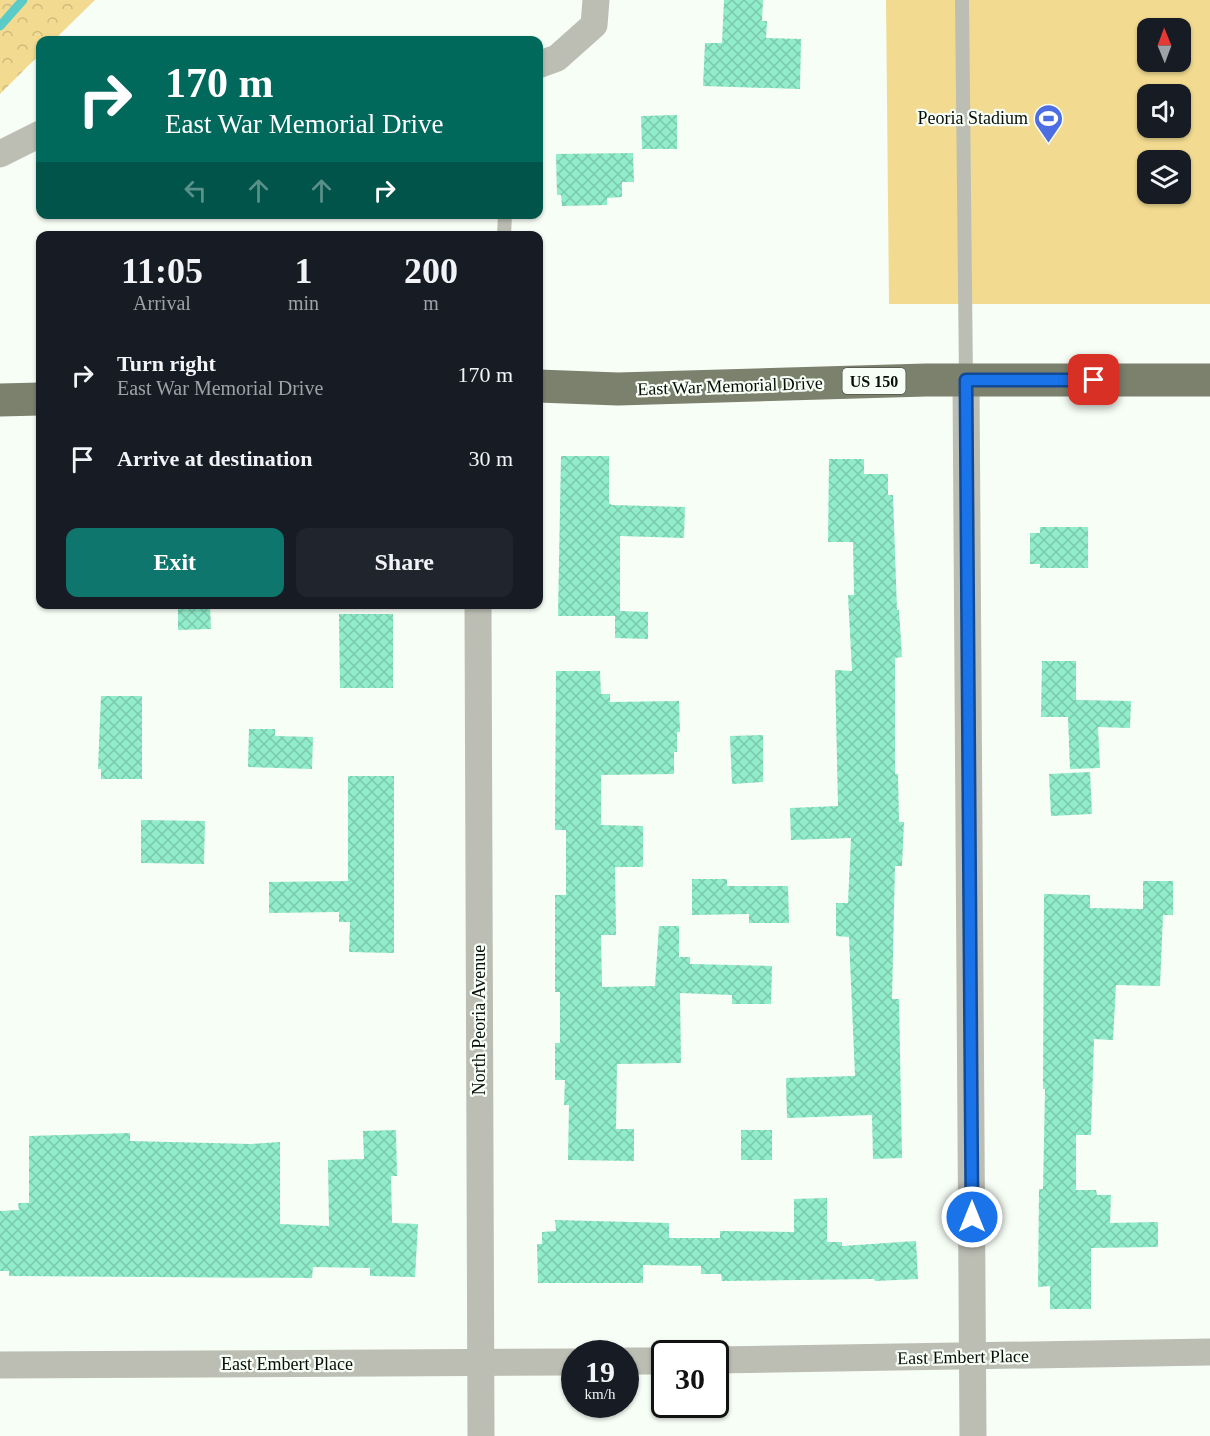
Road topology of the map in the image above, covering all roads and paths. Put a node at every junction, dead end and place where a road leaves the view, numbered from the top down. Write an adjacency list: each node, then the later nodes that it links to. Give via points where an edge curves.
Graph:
1 (596, 0): 3 (street, via 594,25 556,58)
2 (962, 0): 6 (lane)
3 (543, 63)
4 (36, 136): 5 (street)
5 (0, 154)
6 (966, 380): 7 (highway, East War Memorial Drive / US 150); 8 (highway, East War Memorial Drive / US 150, via 618,390); 13 (street)
7 (1210, 380)
8 (543, 386)
9 (36, 399): 10 (highway)
10 (0, 400)
11 (478, 609): 16 (street, North Peoria Avenue)
12 (1210, 1352): 13 (street, East Embert Place)
13 (973, 1358): 14 (street, East Embert Place); 19 (street)
14 (729, 1360)
15 (561, 1362): 16 (street, East Embert Place)
16 (480, 1363): 17 (street, East Embert Place); 18 (street, North Peoria Avenue)
17 (0, 1365)
18 (481, 1436)
19 (973, 1436)

